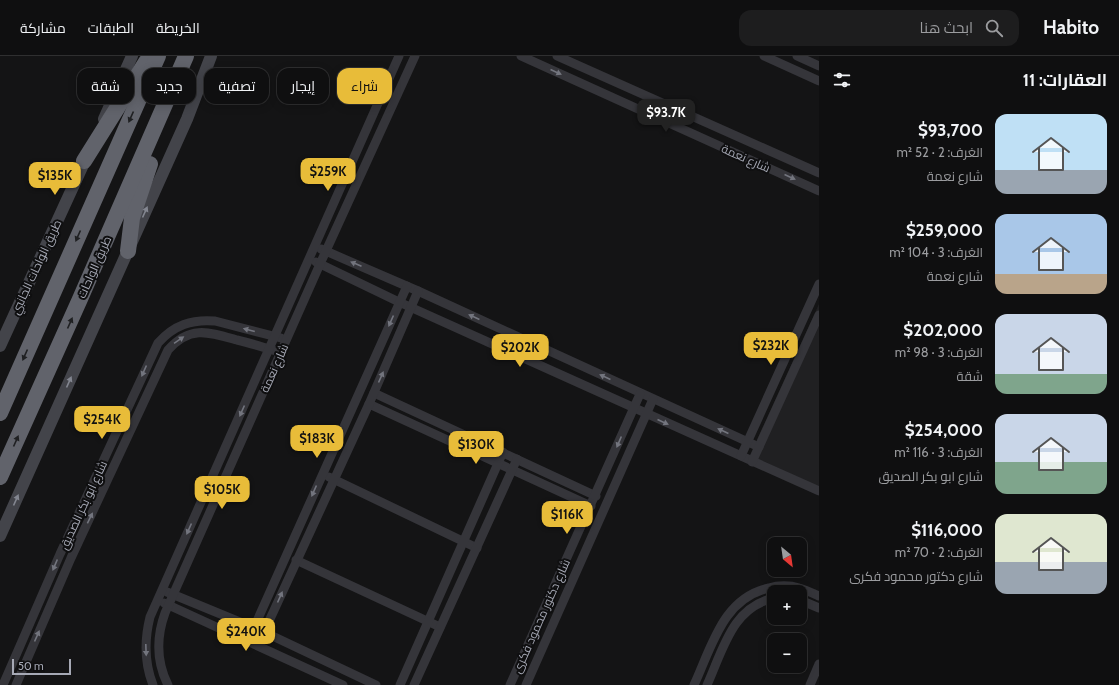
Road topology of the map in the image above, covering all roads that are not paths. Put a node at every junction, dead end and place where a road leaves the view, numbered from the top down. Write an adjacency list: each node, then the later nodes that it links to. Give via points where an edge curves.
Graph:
1 (132, 56): 19 (street, طريق الواحات الجانبي)
2 (150, 56): 19 (highway)
3 (158, 56): 43 (highway, one-way to 43)
4 (186, 56): 17 (highway, طريق الواحات)
5 (211, 56): 23 (street, one-way to 5, via 187,119)
6 (399, 56): 22 (street, شارع نعمة)
7 (415, 56): 24 (street, شارع نعمة)
8 (521, 56): 18 (street, شارع نعمة, one-way to 18)
9 (557, 56): 16 (street, شارع نعمة)
10 (764, 56): 14 (street)
11 (797, 56): 12 (street)
12 (809, 59): 13 (street); 14 (street)
13 (819, 65): 15 (street)
14 (803, 74): 15 (street)
15 (816, 79)
16 (659, 102): 18 (street); 20 (street, شارع نعمة)
17 (165, 107): 23 (highway, via 158,139 132,218); 54 (highway, طريق الواحات, one-way to 17)
18 (652, 115): 21 (street, شارع نعمة, one-way to 21)
19 (84, 161): 35 (street, طريق الواحات الجانبي)
20 (819, 173)
21 (819, 190)
22 (316, 246): 24 (street); 25 (street, شارع نعمة)
23 (128, 251): 59 (street, one-way to 23)
24 (326, 251): 26 (street, شارع نعمة); 28 (street, one-way to 24)
25 (310, 258): 26 (street); 33 (street, شارع نعمة)
26 (320, 264): 30 (street); 34 (street, شارع نعمة)
27 (819, 284): 45 (street)
28 (407, 286): 29 (street); 30 (street)
29 (418, 291): 31 (street); 39 (street, one-way to 29)
30 (399, 302): 31 (street); 53 (street, one-way to 53)
31 (412, 307): 38 (street, one-way to 31); 42 (street)
32 (819, 316): 46 (street)
33 (276, 337): 34 (street, شارع ابو بكر الصديق); 36 (street, شارع نعمة); 80 (street, شارع ابو بكر الصديق, one-way to 80, via 205,320 179,326 158,343 60,554)
34 (286, 340): 37 (street, شارع نعمة)
35 (0, 346)
36 (270, 349): 37 (street, شارع ابو بكر الصديق); 63 (street, شارع نعمة, one-way to 63); 81 (street, شارع ابو بكر الصديق, one-way to 36, via 71,558 168,350 180,338 204,332)
37 (281, 352): 64 (street, شارع نعمة)
38 (374, 393): 41 (street); 47 (street)
39 (640, 394): 40 (street); 42 (street, شارع دكتور محمود فكرى)
40 (653, 399): 44 (street, شارع دكتور محمود فكرى); 45 (street, one-way to 40)
41 (369, 404): 51 (street); 55 (street)
42 (634, 408): 44 (street); 57 (street, شارع دكتور محمود فكرى, one-way to 57)
43 (0, 413)
44 (646, 414): 48 (street, one-way to 48); 71 (street, شارع دكتور محمود فكرى)
45 (747, 442): 46 (street); 48 (street)
46 (759, 447): 50 (street)
47 (503, 452): 49 (street); 51 (street)
48 (741, 456): 50 (street)
49 (517, 459): 52 (street); 57 (street)
50 (752, 462): 56 (street)
51 (498, 463): 52 (street); 60 (street)
52 (512, 470): 58 (street); 61 (street)
53 (322, 474): 55 (street); 75 (street, one-way to 75)
54 (0, 477)
55 (334, 479): 60 (street); 62 (street)
56 (819, 491)
57 (596, 496): 58 (street, شارع دكتور محمود فكرى)
58 (591, 506): 68 (street, شارع دكتور محمود فكرى)
59 (0, 536)
60 (464, 542): 61 (street); 73 (street)
61 (477, 548): 74 (street)
62 (296, 560): 73 (street); 76 (street, one-way to 62)
63 (162, 589): 64 (street); 66 (street, شارع نعمة)
64 (173, 594): 70 (street, شارع نعمة); 75 (street)
65 (819, 596): 90 (street, via 798,587 777,586 757,590 739,601 725,617)
66 (157, 600): 70 (street); 82 (street, شارع نعمة, one-way to 82, via 149,622 145,646)
67 (767, 600): 91 (street, via 747,610 735,623)
68 (548, 601): 71 (street); 88 (street, شارع دكتور محمود فكرى)
69 (807, 603): 72 (street)
70 (168, 605): 77 (street); 83 (street, شارع نعمة, via 159,631 158,645 161,668)
71 (561, 606): 89 (street, شارع دكتور محمود فكرى)
72 (819, 608)
73 (428, 622): 74 (street); 86 (street)
74 (440, 627): 87 (street)
75 (254, 628): 76 (street); 77 (street)
76 (264, 632): 78 (street); 85 (street)
77 (248, 641): 78 (street)
78 (258, 645): 84 (street)
79 (819, 664): 92 (street)
80 (3, 685)
81 (16, 685)
82 (153, 685)
83 (168, 685)
84 (343, 685)
85 (376, 685)
86 (400, 685)
87 (414, 685)
88 (510, 685)
89 (526, 685)
90 (694, 685)
91 (707, 685)
92 (810, 685)

